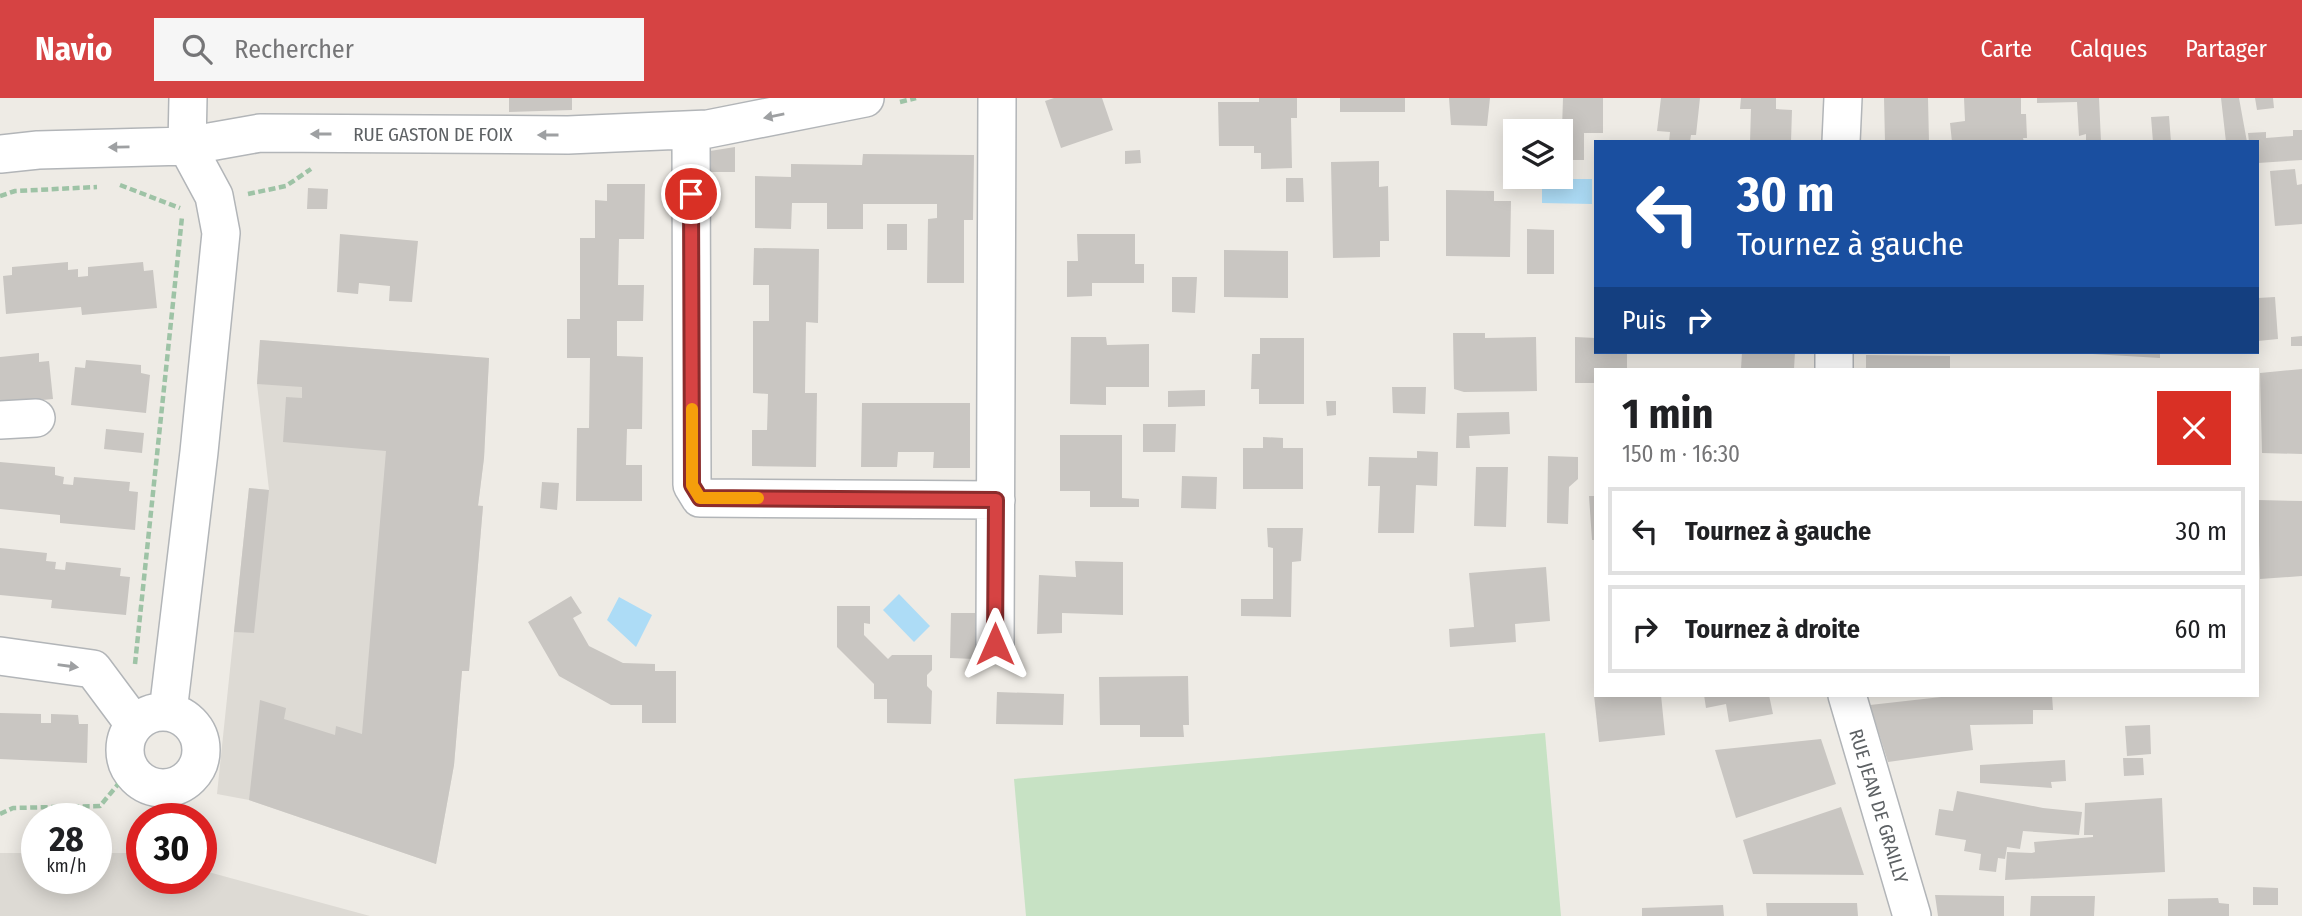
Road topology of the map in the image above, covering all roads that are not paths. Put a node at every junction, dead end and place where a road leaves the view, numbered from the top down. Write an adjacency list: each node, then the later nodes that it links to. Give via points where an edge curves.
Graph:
1 (188, 98): 7 (street)
2 (865, 98): 5 (street, RUE GASTON DE FOIX, one-way to 5)
3 (997, 98): 11 (street)
4 (1843, 98): 6 (street)
5 (691, 130): 7 (street, RUE GASTON DE FOIX, one-way to 7, via 568,135 260,133); 11 (street, via 692,485 700,498)
6 (1841, 140)
7 (187, 146): 8 (street, RUE GASTON DE FOIX, one-way to 8); 15 (street, via 214,196 221,233)
8 (0, 154)
9 (36, 418): 10 (street)
10 (0, 420)
11 (996, 500): 12 (street)
12 (995, 644)
13 (0, 656): 16 (street, one-way to 16, via 93,669)
14 (1848, 697): 17 (street, RUE JEAN DE GRAILLY)
15 (168, 712): 16 (street, via 144,716); 16 (street, via 191,723 198,734 200,760 194,772 174,787 149,786 130,770 124,747)
16 (134, 724)
17 (1912, 916)

